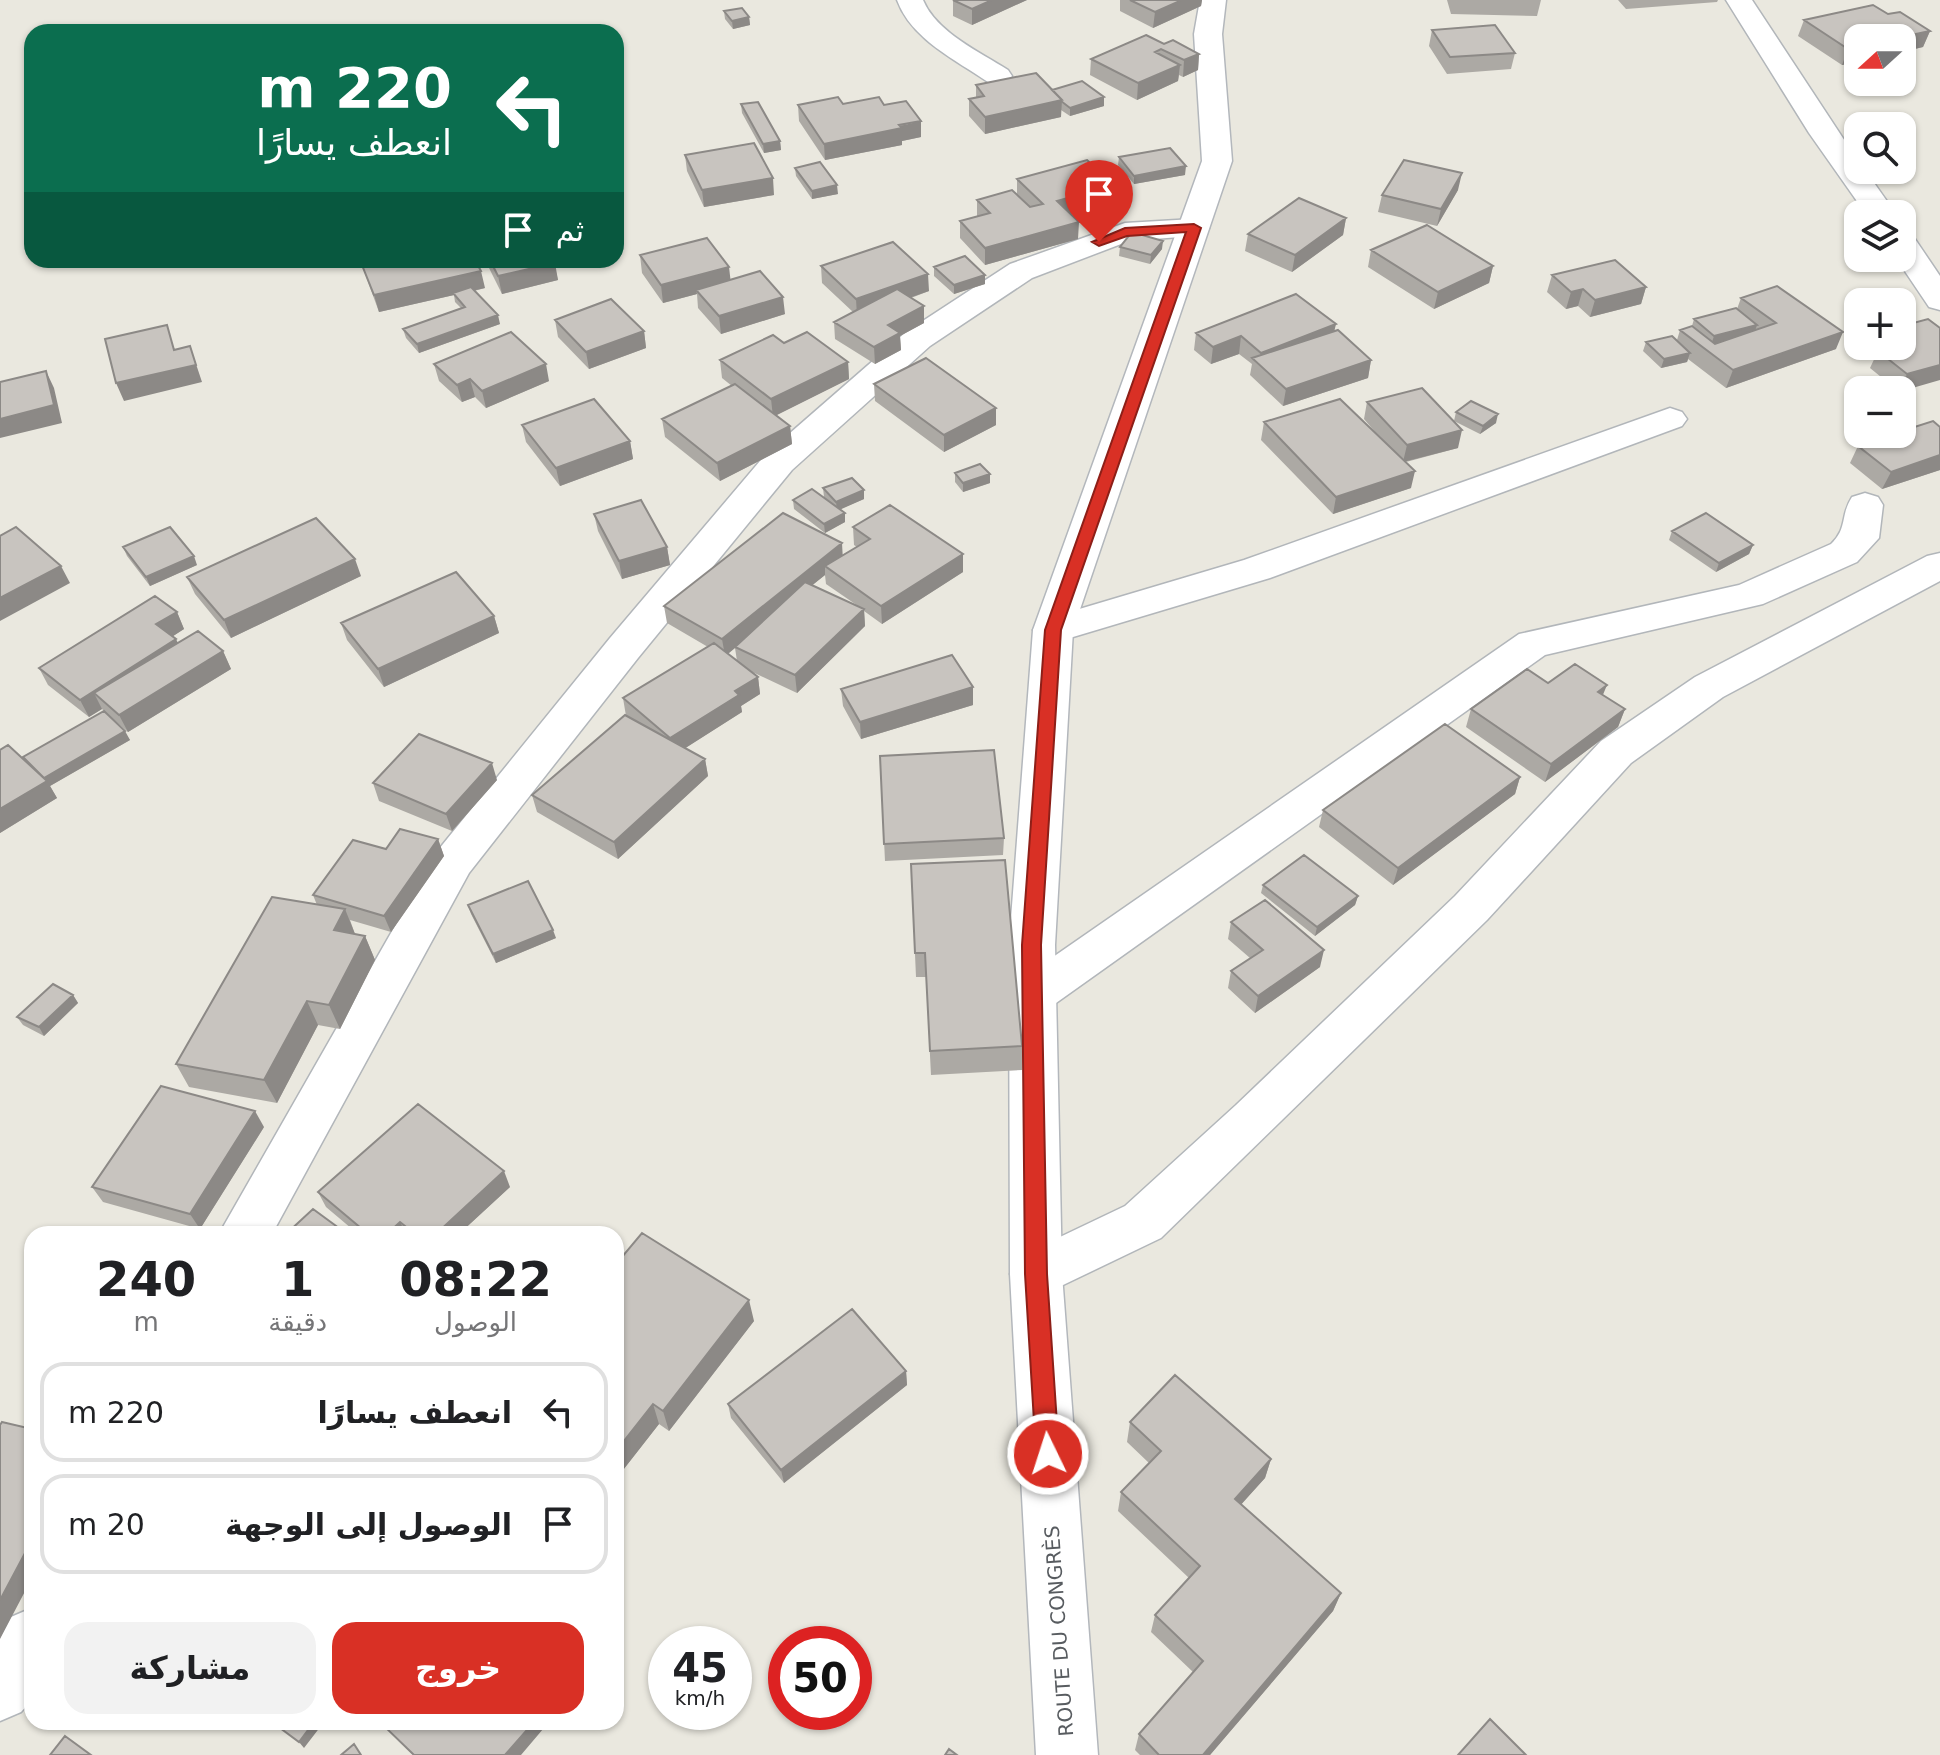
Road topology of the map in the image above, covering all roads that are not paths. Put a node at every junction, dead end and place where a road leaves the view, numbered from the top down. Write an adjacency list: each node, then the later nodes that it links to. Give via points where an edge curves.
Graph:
1 (910, 0): 4 (street, via 925,24)
2 (1213, 0): 6 (street, ROUTE DU CONGRÈS, via 1208,34 1217,161)
3 (1739, 0): 5 (street)
4 (998, 76)
5 (1871, 200)
6 (1194, 228): 12 (street, ROUTE DU CONGRÈS); 14 (street, via 1125,232 1021,271 918,339 779,462 454,861)
7 (1916, 264): 8 (street)
8 (1940, 300)
9 (1670, 419): 12 (street, via 1257,569)
10 (1865, 505): 13 (street, via 1860,538 1844,553 1749,595 1533,644)
11 (1940, 565): 15 (street, via 1709,687 1616,752 1460,918 1143,1222)
12 (1053, 630): 13 (street, ROUTE DU CONGRÈS)
13 (1033, 995): 15 (street, ROUTE DU CONGRÈS)
14 (249, 1226)
15 (1036, 1274): 18 (street, ROUTE DU CONGRÈS)
16 (24, 1653): 17 (street)
17 (0, 1691)
18 (1067, 1755)

